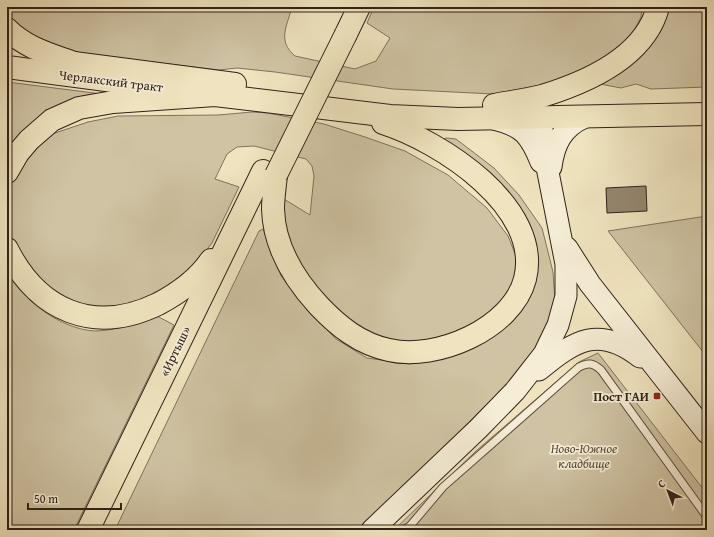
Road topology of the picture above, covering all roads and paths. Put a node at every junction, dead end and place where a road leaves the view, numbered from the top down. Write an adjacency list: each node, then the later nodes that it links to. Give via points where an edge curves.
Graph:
1 (343, 7): 5 (main road)
2 (359, 7): 5 (main road)
3 (658, 7): 12 (main road, via 649,31 616,63 577,83)
4 (7, 29): 7 (main road, via 32,48)
5 (339, 32): 17 (main road, bridge)
6 (7, 53): 7 (main road, Черлакский тракт)
7 (74, 63): 12 (main road, via 390,102)
8 (7, 67): 9 (main road, Черлакский тракт)
9 (216, 95): 11 (main road); 16 (main road, via 113,102 66,113 38,130 18,153)
10 (707, 99): 13 (main road)
11 (333, 110): 12 (main road, via 421,118); 17 (main road, via 384,123 424,140 469,169 500,200 515,222 526,257 525,278 521,291 510,308 490,326 442,347 390,351 366,343 341,327 316,302 286,262 276,236)
12 (493, 112): 13 (main road); 18 (street, via 525,133 537,152)
13 (541, 112): 15 (main road); 18 (street)
14 (707, 114): 15 (main road)
15 (584, 117): 18 (street, via 568,127 558,140 553,156)
16 (7, 172)
17 (270, 173): 19 (main road, «Иртыш»); 28 (main road, «Иртыш»)
18 (550, 184): 20 (street)
19 (244, 208): 21 (main road, via 205,269 191,282 168,299 134,314 118,317 89,317 59,307 45,298 23,276); 27 (main road, «Иртыш»)
20 (562, 239): 22 (street, via 579,269); 23 (street, via 566,288 558,325 544,354)
21 (7, 249)
22 (668, 384): 23 (street, via 621,344 593,339 563,352); 24 (street)
23 (515, 391): 29 (street)
24 (707, 433)
25 (707, 517): 26 (lane, via 601,370 594,364 586,363 443,487)
26 (412, 528): 30 (lane)
27 (88, 530)
28 (103, 530)
29 (372, 530)
30 (403, 530)

